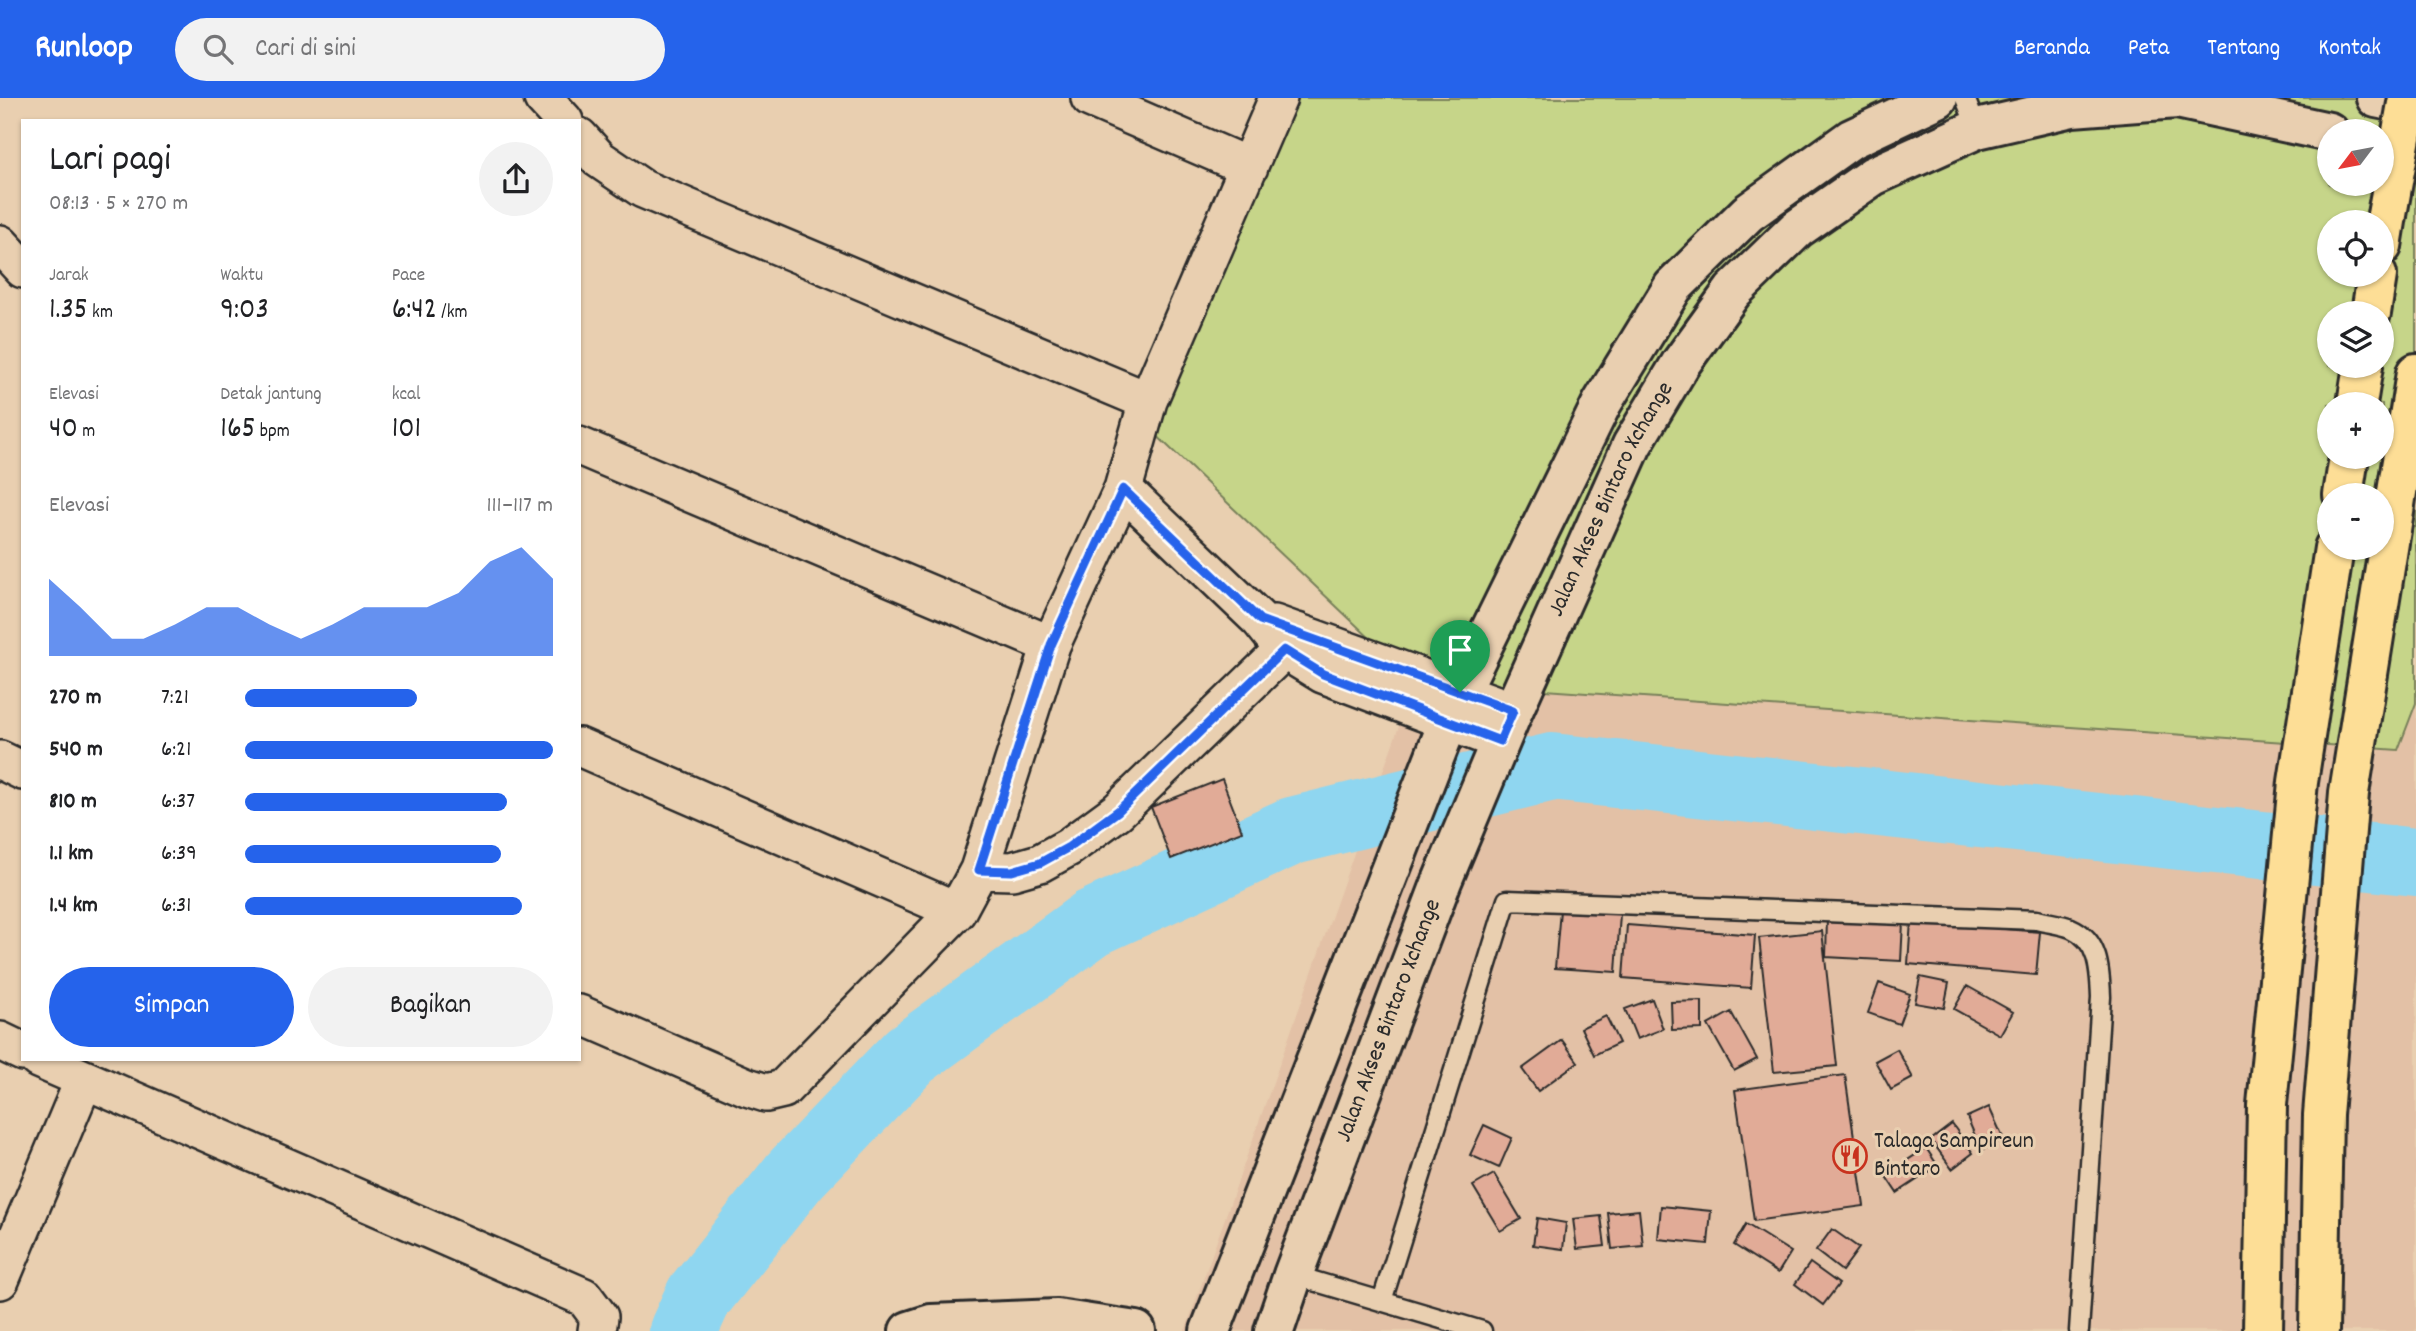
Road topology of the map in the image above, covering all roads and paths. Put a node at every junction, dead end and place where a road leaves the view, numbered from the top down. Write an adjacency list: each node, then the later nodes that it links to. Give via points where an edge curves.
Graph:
1 (543, 98): 9 (street)
2 (1090, 98): 14 (street)
3 (1278, 98): 14 (street)
4 (1938, 98): 25 (main road, Jalan Akses Bintaro Xchange, via 1851,139 1748,213 1673,287 1602,403)
5 (2376, 98): 7 (main road)
6 (2408, 98): 15 (highway, bridge)
7 (2416, 106)
8 (1971, 113): 10 (main road, Jalan Akses Bintaro Xchange, via 2177,99); 26 (main road, Jalan Akses Bintaro Xchange, via 1797,229 1733,291 1681,363 1632,445)
9 (562, 119)
10 (2317, 129)
11 (581, 139): 19 (street, via 599,159 643,189)
12 (2394, 146): 13 (main road)
13 (2416, 151)
14 (1249, 167): 19 (street)
15 (2388, 210)
16 (0, 244): 17 (street)
17 (21, 268)
18 (2416, 373): 48 (highway, via 2349,793 2323,1115)
19 (1148, 401): 21 (street)
20 (581, 447): 24 (street)
21 (1123, 489): 23 (street, via 1260,620); 24 (street)
22 (2332, 560): 47 (highway, via 2298,782 2267,1105)
23 (1290, 641): 25 (street, via 1323,674); 30 (street, via 1118,811 1040,863 1012,871)
24 (1051, 645): 30 (street)
25 (1450, 719): 26 (street); 43 (main road, Jalan Akses Bintaro Xchange)
26 (1503, 736): 37 (main road, Jalan Akses Bintaro Xchange, via 1442,881)
27 (581, 748): 31 (street)
28 (0, 760): 29 (street)
29 (21, 770)
30 (979, 870): 31 (street)
31 (957, 911): 32 (street, via 783,1090 766,1093 747,1087)
32 (581, 1015)
33 (0, 1041): 34 (street)
34 (21, 1051)
35 (42, 1061): 36 (street)
36 (84, 1080): 38 (street); 40 (street, via 584,1297 599,1317)
37 (1293, 1275): 39 (lane); 44 (main road, Jalan Akses Bintaro Xchange)
38 (0, 1280)
39 (1382, 1301): 45 (lane); 46 (lane, via 1507,900 2038,920 2071,928 2089,940 2099,966 2101,997)
40 (597, 1331)
41 (909, 1331): 42 (main road, via 931,1324 1057,1319)
42 (1136, 1331)
43 (1210, 1331)
44 (1274, 1331)
45 (1482, 1331)
46 (2079, 1331)
47 (2263, 1331)
48 (2319, 1331)

